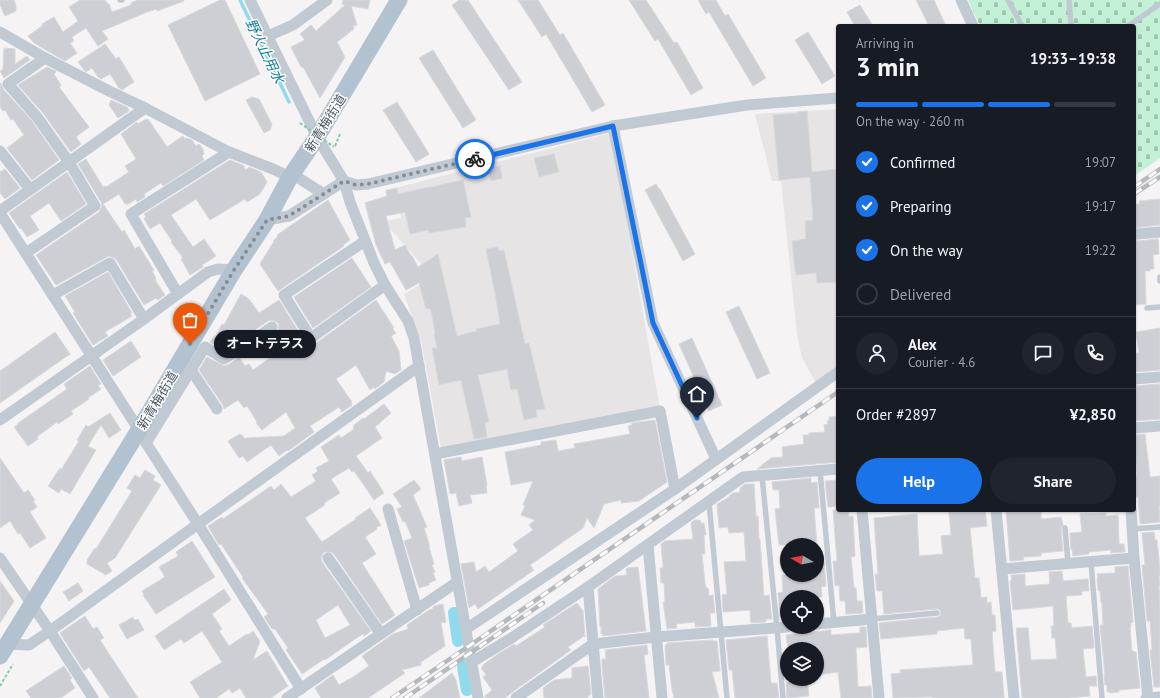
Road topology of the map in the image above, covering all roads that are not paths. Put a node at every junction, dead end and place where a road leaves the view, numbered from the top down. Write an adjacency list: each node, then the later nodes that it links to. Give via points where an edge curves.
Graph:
1 (250, 0): 13 (street)
2 (327, 0): 13 (street, via 292,25)
3 (399, 0): 18 (main road, 新青梅街道)
4 (961, 0): 8 (street)
5 (1008, 0): 9 (lane)
6 (1069, 0): 10 (lane)
7 (1160, 4): 11 (lane)
8 (972, 24)
9 (1021, 24)
10 (1071, 24)
11 (1131, 24)
12 (0, 32): 14 (street)
13 (268, 36): 18 (street)
14 (45, 58): 16 (street); 21 (street, via 8,84 37,117)
15 (836, 98): 17 (street, via 747,105)
16 (145, 108): 20 (street); 21 (street)
17 (613, 126): 23 (street, via 368,184 356,185); 54 (street, via 653,323)
18 (317, 137): 22 (main road, 新青梅街道); 23 (street)
19 (0, 151): 24 (street)
20 (229, 152): 22 (street); 36 (street, via 131,214)
21 (69, 162): 24 (street); 31 (street, via 96,206)
22 (291, 176): 25 (street); 27 (main road, 新青梅街道)
23 (344, 181): 25 (street); 30 (street)
24 (30, 189): 26 (street)
25 (324, 194): 27 (street, via 289,216)
26 (0, 212): 31 (street)
27 (267, 220): 32 (main road, 新青梅街道)
28 (1160, 232): 29 (street)
29 (1137, 234)
30 (365, 241): 35 (street); 35 (street, via 284,295 311,338)
31 (26, 253): 37 (street)
32 (234, 270): 36 (street, via 218,269 208,272); 52 (main road, 新青梅街道)
33 (1160, 277): 34 (lane)
34 (1160, 281)
35 (385, 285): 43 (street, via 408,320)
36 (178, 294): 40 (street)
37 (53, 295): 40 (street, via 110,263); 42 (street)
38 (1160, 306): 39 (lane)
39 (1147, 308)
40 (144, 319): 42 (street)
41 (272, 327): 44 (street, via 224,359 205,347)
42 (91, 356): 49 (street); 52 (street)
43 (419, 366): 53 (street); 64 (street)
44 (191, 370): 48 (street); 52 (street)
45 (836, 373): 54 (street)
46 (1160, 377): 47 (street)
47 (1136, 379)
48 (217, 409)
49 (0, 420)
50 (1160, 426): 51 (street)
51 (1136, 428)
52 (142, 436): 64 (street); 77 (main road, 新青梅街道)
53 (434, 454): 58 (street, via 660,411); 75 (street)
54 (716, 459): 58 (street)
55 (836, 469): 56 (street)
56 (820, 471): 57 (street); 82 (lane)
57 (762, 476): 59 (street, via 743,478); 79 (lane)
58 (676, 488): 85 (street)
59 (709, 501): 68 (street); 87 (lane)
60 (388, 509): 78 (street)
61 (862, 512): 81 (street)
62 (996, 512): 74 (street)
63 (1131, 512): 67 (street)
64 (198, 524): 86 (street); 94 (street)
65 (1160, 526): 67 (lane)
66 (1065, 528): 73 (lane)
67 (1132, 528): 71 (street)
68 (648, 545): 76 (street); 90 (street)
69 (0, 558): 77 (street)
70 (328, 558): 88 (street)
71 (1134, 558): 72 (street); 107 (street)
72 (1091, 562): 73 (street); 106 (lane)
73 (1068, 564): 74 (street)
74 (1002, 569): 105 (street)
75 (457, 582): 78 (street); 85 (street)
76 (588, 587): 91 (street); 93 (street)
77 (31, 604): 86 (street); 92 (main road, 新青梅街道)
78 (417, 610): 88 (street)
79 (780, 612)
80 (937, 613): 81 (lane)
81 (872, 620): 82 (street); 104 (street)
82 (834, 623): 83 (street)
83 (824, 624)
84 (780, 627): 87 (street)
85 (466, 629): 93 (street)
86 (50, 632): 92 (street, via 29,645); 96 (street)
87 (721, 632): 90 (street); 102 (lane)
88 (381, 634): 94 (street)
89 (782, 634): 103 (lane)
90 (656, 637): 91 (street); 101 (street)
91 (593, 644): 99 (street); 100 (street)
92 (4, 650)
93 (472, 662): 98 (street)
94 (300, 689): 97 (street)
95 (1160, 697): 107 (street)
96 (93, 698)
97 (287, 698)
98 (478, 698)
99 (516, 698)
100 (598, 698)
101 (662, 698)
102 (727, 698)
103 (783, 698)
104 (879, 698)
105 (1014, 698)
106 (1102, 698)
107 (1147, 698)

